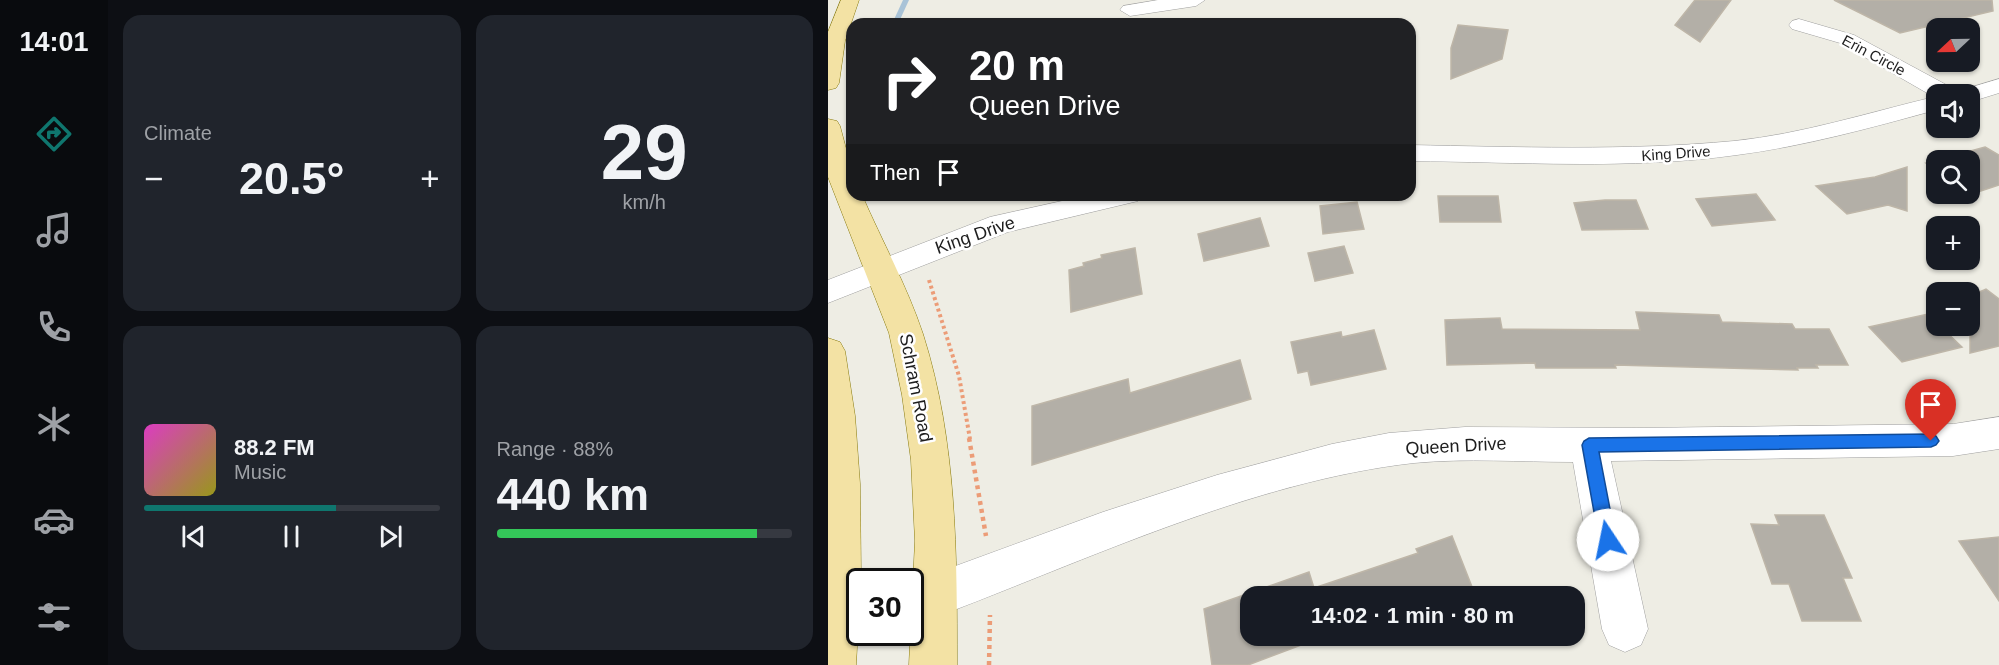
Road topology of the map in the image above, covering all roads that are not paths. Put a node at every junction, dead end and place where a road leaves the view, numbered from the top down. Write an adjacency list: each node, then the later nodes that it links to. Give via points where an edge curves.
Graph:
1 (850, 0): 5 (main road, via 835,41)
2 (1196, 0): 3 (street)
3 (1130, 11)
4 (1799, 25): 6 (street, Erin Circle, via 1847,39)
5 (828, 83)
6 (1928, 84)
7 (1999, 86): 8 (street)
8 (1980, 91)
9 (1926, 107): 11 (street, King Drive, via 1808,137 1735,148 1629,156)
10 (828, 126): 12 (main road, Schram Road, via 830,144)
11 (1416, 153)
12 (846, 187)
13 (852, 201): 15 (main road, Schram Road)
14 (1102, 201): 15 (street, King Drive, via 1000,224)
15 (882, 270): 16 (street, King Drive); 20 (main road, Schram Road, via 906,333 920,395 930,460)
16 (828, 292)
17 (828, 351): 22 (main road, via 838,425 839,496)
18 (1999, 433): 19 (street, Queen Drive, via 1953,440)
19 (1589, 445): 20 (street, Queen Drive, via 1429,444 1329,463 1231,489); 21 (street)
20 (936, 595): 23 (main road, Schram Road)
21 (1625, 629)
22 (832, 665)
23 (933, 665)

